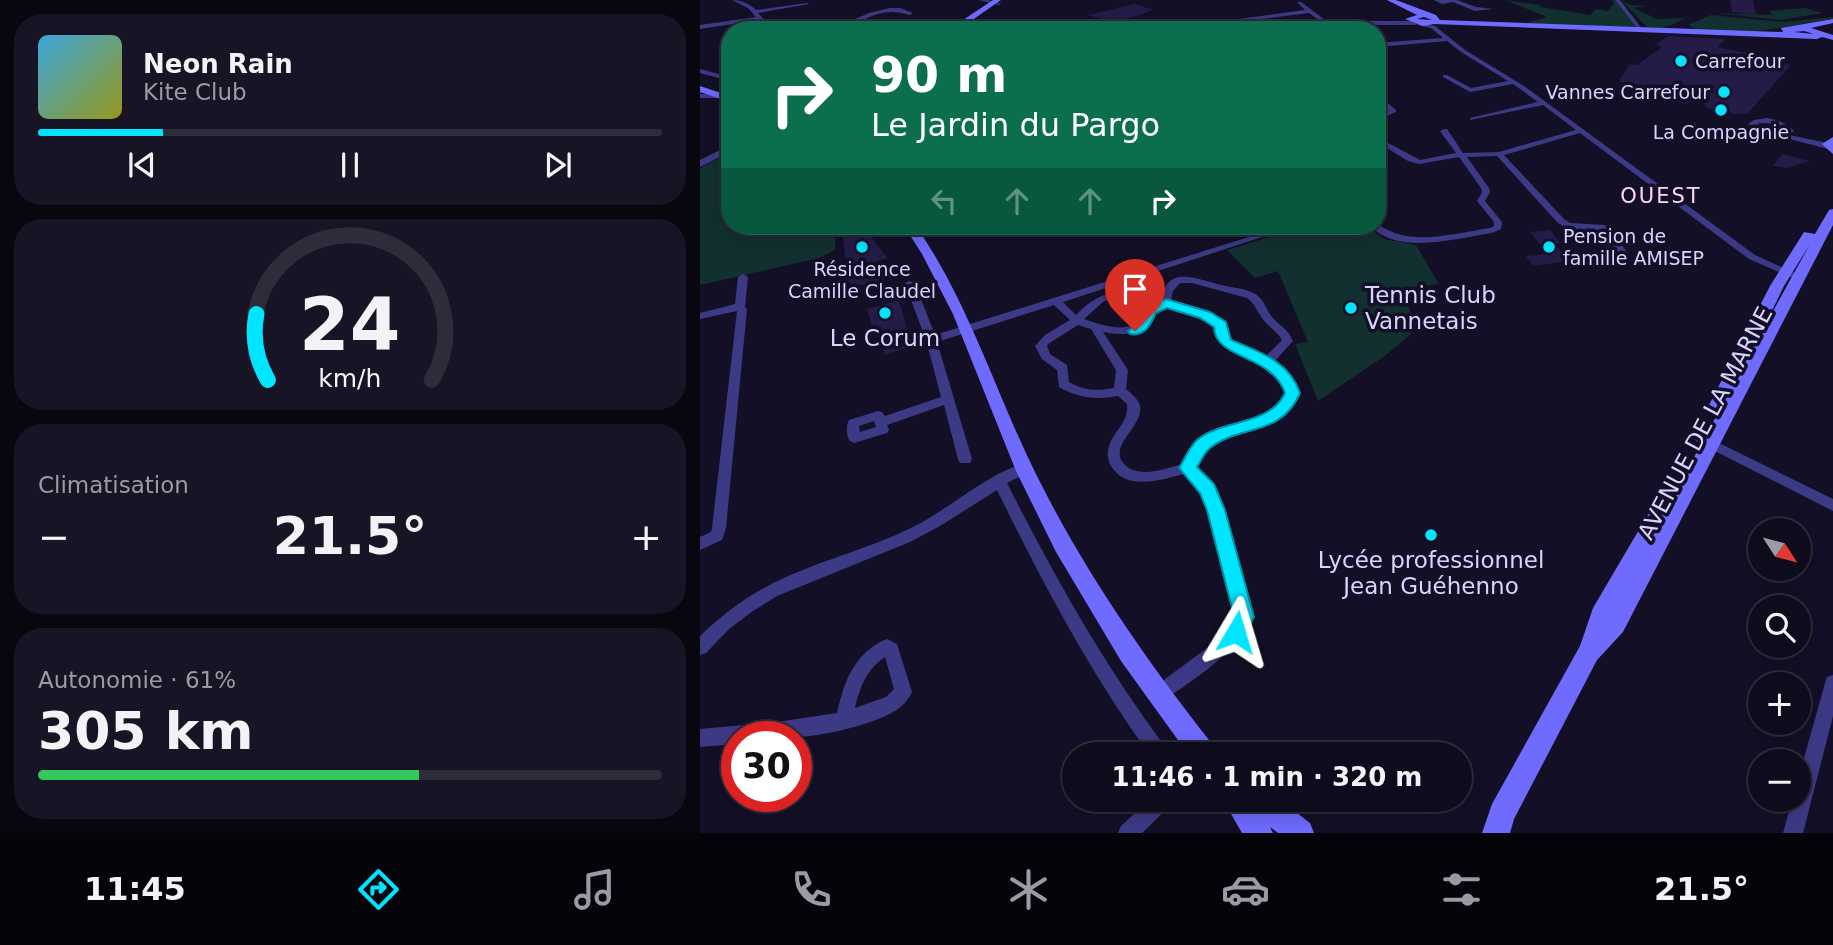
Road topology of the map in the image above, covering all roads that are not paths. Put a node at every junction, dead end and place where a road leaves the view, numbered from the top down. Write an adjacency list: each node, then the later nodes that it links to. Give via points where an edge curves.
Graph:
1 (734, 0): 14 (street)
2 (981, 0): 7 (street)
3 (1390, 0): 11 (main road)
4 (1436, 0): 8 (street)
5 (1465, 0): 8 (street)
6 (1617, 0): 30 (street)
7 (999, 1): 21 (main road)
8 (1455, 1): 12 (street)
9 (1299, 3): 13 (street)
10 (807, 4): 14 (street)
11 (1399, 5): 17 (main road); 24 (main road)
12 (1490, 9)
13 (1309, 11): 22 (street); 23 (street)
14 (755, 12): 16 (street)
15 (910, 13): 20 (street, via 898,6 882,8)
16 (760, 18): 18 (street); 19 (street)
17 (1414, 20): 24 (main road); 24 (street); 25 (street)
18 (740, 21)
19 (762, 21)
20 (853, 21)
21 (966, 21)
22 (1230, 21)
23 (1323, 21)
24 (1432, 21): 30 (main road); 33 (main road); 34 (street)
25 (1386, 22)
26 (1833, 22): 29 (main road); 32 (main road)
27 (721, 24): 28 (street)
28 (700, 27)
29 (1800, 28): 31 (main road); 32 (main road)
30 (1641, 29): 31 (main road, via 1752,34)
31 (1785, 29): 33 (main road)
32 (1817, 34): 33 (main road); 35 (main road)
33 (1793, 35)
34 (1447, 38): 36 (street); 40 (street)
35 (1833, 39)
36 (1386, 44)
37 (700, 71): 39 (street)
38 (1446, 76): 40 (street, via 1470,90)
39 (721, 77)
40 (1513, 82): 43 (street)
41 (702, 94): 42 (main road)
42 (721, 96)
43 (1544, 103): 46 (street); 48 (street)
44 (1386, 104): 45 (street, via 1394,111)
45 (1386, 114)
46 (1472, 120)
47 (1444, 131): 54 (street)
48 (1580, 131): 53 (street); 62 (street, via 1752,257)
49 (1787, 132): 51 (street)
50 (1386, 144): 54 (street, via 1419,162)
51 (1832, 144)
52 (721, 153): 55 (street)
53 (1499, 154): 54 (street); 61 (street, via 1561,222 1602,227)
54 (1459, 155): 58 (street, via 1485,188 1481,201 1498,222 1497,228 1404,240)
55 (700, 164)
56 (1833, 201): 62 (main road, AVENUE DE LA MARNE)
57 (1833, 213): 62 (main road, AVENUE DE LA MARNE)
58 (1386, 234)
59 (916, 235): 72 (main road)
60 (1263, 235): 65 (street)
61 (1626, 257)
62 (1791, 275): 78 (main road, AVENUE DE LA MARNE)
63 (743, 277): 67 (street)
64 (910, 285): 73 (street)
65 (1056, 300): 70 (street); 72 (street)
66 (1166, 303): 68 (street); 74 (street, via 1217,321 1226,343); 74 (street, via 1166,290 1182,279 1254,297 1264,315 1286,332 1288,341)
67 (740, 307): 69 (street); 84 (street, via 719,528 717,536)
68 (1150, 310): 70 (street, via 1133,297 1113,294 1091,305); 71 (street, via 1143,326 1135,331)
69 (700, 316)
70 (1076, 320): 71 (street); 75 (street, via 1045,341 1042,351 1063,368 1063,384 1074,391 1084,395)
71 (1095, 327): 75 (street, via 1122,370)
72 (967, 328): 73 (street); 80 (main road)
73 (931, 340): 76 (street)
74 (1268, 361): 81 (street, via 1289,382 1292,393 1287,405 1260,423 1202,445)
75 (1120, 391): 81 (street, via 1134,409 1113,451 1123,471 1143,478)
76 (949, 399): 77 (street); 79 (street)
77 (881, 422)
78 (1706, 441): 83 (street); 95 (main road, AVENUE DE LA MARNE, via 1615,624 1589,652)
79 (965, 459)
80 (1024, 468): 82 (street); 87 (main road, via 1090,592)
81 (1188, 468): 87 (street, via 1208,489 1244,617 1236,632)
82 (999, 481): 85 (street, via 904,539 771,590 737,612); 90 (street, via 1060,604)
83 (1833, 505)
84 (700, 544)
85 (700, 647)
86 (1833, 683): 99 (street)
87 (1158, 694): 91 (main road)
88 (844, 720): 89 (street, via 780,732)
89 (700, 738)
90 (1151, 742)
91 (1196, 742)
92 (1150, 812): 96 (street)
93 (1244, 812): 97 (main road)
94 (1274, 812): 98 (main road)
95 (1494, 827)
96 (1128, 833)
97 (1259, 833)
98 (1300, 833)
99 (1793, 833)

